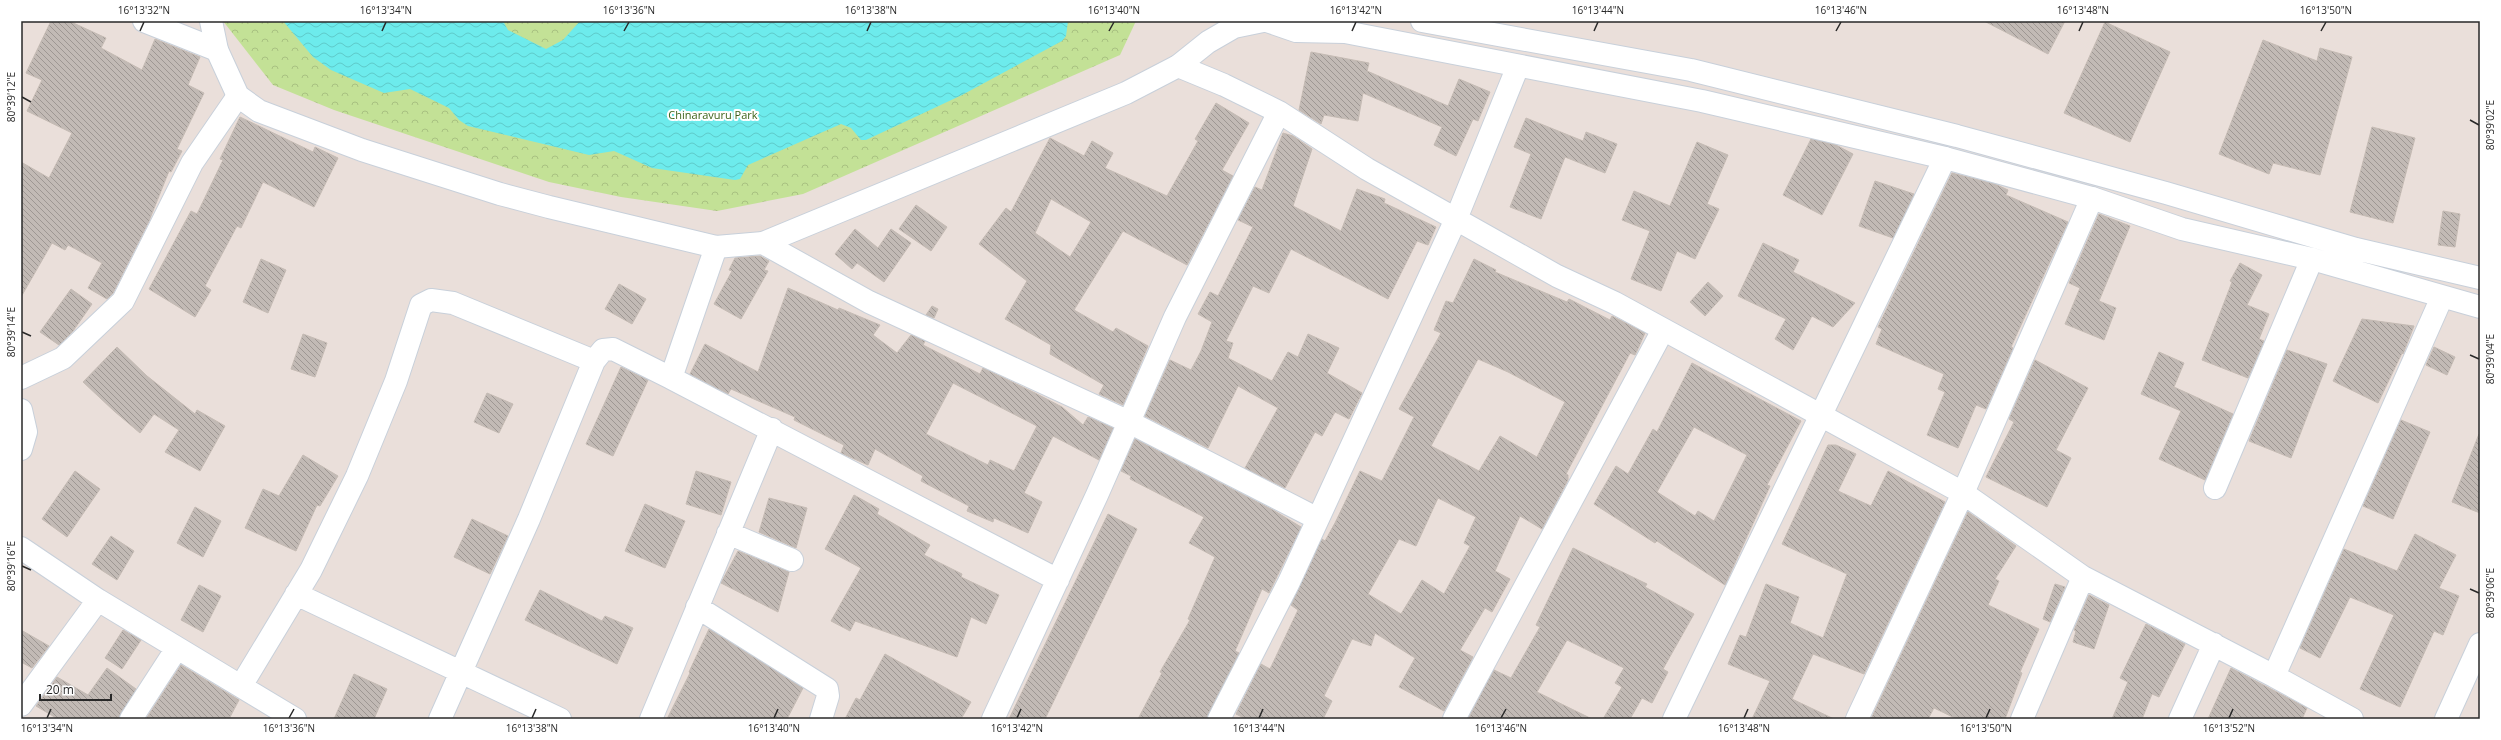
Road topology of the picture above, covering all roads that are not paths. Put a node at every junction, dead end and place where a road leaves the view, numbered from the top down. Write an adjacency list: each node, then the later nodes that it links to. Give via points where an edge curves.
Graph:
1 (144, 21): 6 (street)
2 (211, 21): 6 (street)
3 (1263, 21): 7 (street, via 1234,27 1208,42)
4 (1267, 21): 8 (street, via 1296,31 1345,32)
5 (1422, 21): 17 (street, via 1691,70 1957,136 2166,193 2356,249)
6 (217, 50): 9 (street)
7 (1178, 66): 10 (street); 14 (street, via 1126,93)
8 (1518, 66): 11 (street, via 1702,101); 13 (street)
9 (238, 96): 15 (street, via 259,111 362,150 500,194); 22 (street, via 192,163 123,301 63,358)
10 (1279, 112): 13 (street, via 1367,170); 26 (street, via 1175,317)
11 (1945, 158): 12 (street); 25 (street)
12 (2092, 198): 16 (street, via 2182,229); 30 (street)
13 (1456, 219): 20 (street, via 1557,276 1615,303); 31 (street)
14 (763, 243): 15 (street); 26 (street, via 869,302)
15 (716, 247): 23 (street)
16 (2312, 259): 18 (street); 29 (street)
17 (2480, 278)
18 (2442, 297): 19 (street); 44 (street)
19 (2480, 308)
20 (1663, 330): 25 (street); 55 (street)
21 (594, 361): 23 (street, via 603,350 613,349); 37 (street, via 453,303 431,300 421,305 396,381 357,476 311,570); 43 (street, via 529,519)
22 (21, 378)
23 (671, 378): 27 (street)
24 (21, 410): 28 (street, via 26,432)
25 (1821, 416): 30 (street); 56 (street)
26 (1129, 422): 31 (street); 36 (street)
27 (772, 429): 32 (street); 36 (street)
28 (21, 449)
29 (2215, 488)
30 (1963, 493): 35 (street); 57 (street)
31 (1318, 519): 54 (street)
32 (728, 533): 34 (street); 39 (street)
33 (21, 548): 38 (street)
34 (792, 560)
35 (2083, 577): 40 (street); 58 (street)
36 (1058, 580): 53 (street)
37 (296, 594): 43 (street); 45 (street)
38 (98, 600): 42 (street); 46 (street)
39 (697, 607): 51 (street); 52 (street, via 827,689 828,696)
40 (2214, 644): 44 (street); 59 (street)
41 (2480, 644): 61 (street)
42 (177, 648): 45 (street); 48 (street)
43 (460, 672): 49 (street); 50 (street)
44 (2274, 676): 60 (street)
45 (241, 686): 47 (street)
46 (21, 704)
47 (289, 717)
48 (131, 719)
49 (440, 719)
50 (560, 719)
51 (651, 719)
52 (821, 719)
53 (993, 719)
54 (1219, 719)
55 (1454, 719)
56 (1674, 719)
57 (1857, 719)
58 (2022, 719)
59 (2180, 719)
60 (2352, 719)
61 (2446, 719)

